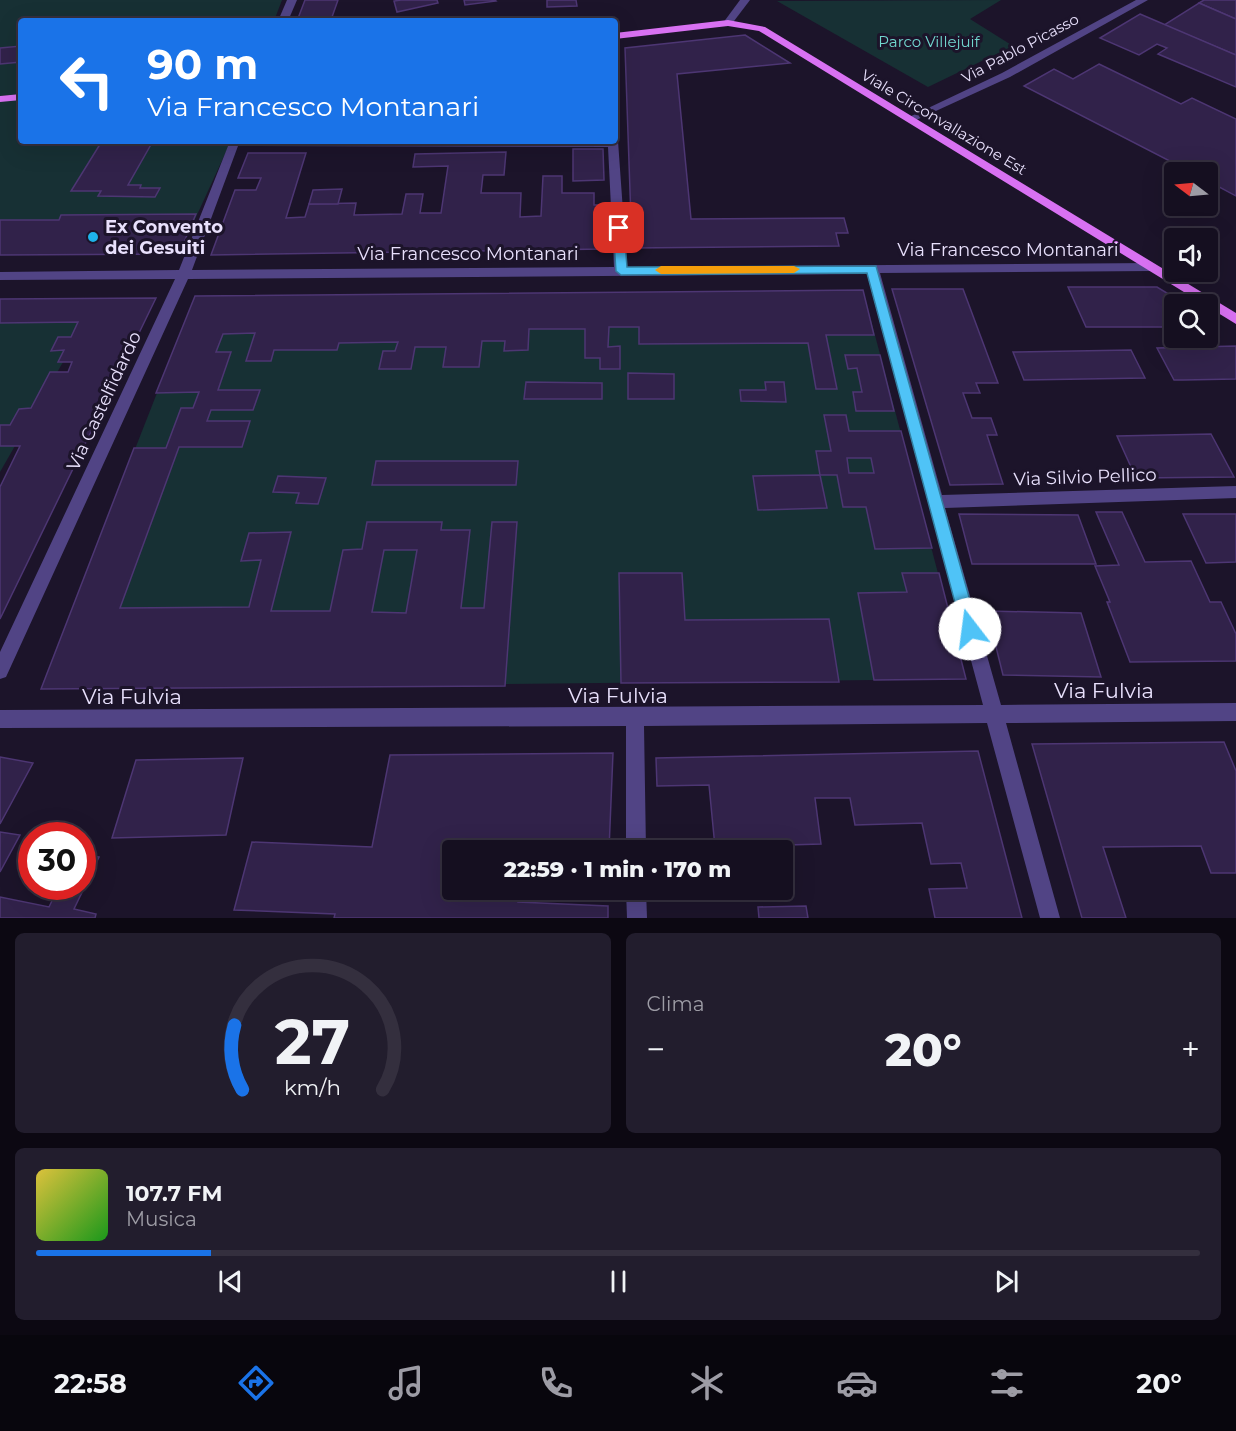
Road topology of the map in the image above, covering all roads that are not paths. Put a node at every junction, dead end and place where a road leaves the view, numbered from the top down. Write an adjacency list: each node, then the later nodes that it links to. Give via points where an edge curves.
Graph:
1 (292, 0): 4 (street)
2 (745, 0): 5 (street)
3 (1143, 0): 9 (street, Via Pablo Picasso, via 1006,75)
4 (284, 18)
5 (728, 23): 6 (main road, Viale Circonvallazione Est); 9 (main road, Viale Circonvallazione Est, via 762,29)
6 (618, 36)
7 (18, 97): 8 (main road)
8 (0, 99)
9 (910, 119): 12 (main road, Viale Circonvallazione Est)
10 (234, 144): 15 (street, Via Castelfidardo)
11 (613, 144): 14 (street)
12 (1153, 267): 13 (street, Via Francesco Montanari); 17 (main road, Viale Circonvallazione Est)
13 (872, 269): 14 (street, Via Francesco Montanari); 19 (street)
14 (621, 271): 15 (street, Via Francesco Montanari)
15 (184, 274): 16 (street, Via Francesco Montanari); 20 (street, Via Castelfidardo)
16 (0, 276)
17 (1236, 319)
18 (1236, 492): 19 (street, Via Silvio Pellico)
19 (935, 502): 22 (street)
20 (0, 670)
21 (1236, 712): 22 (street, Via Fulvia)
22 (994, 714): 23 (street, Via Fulvia); 28 (street)
23 (635, 717): 24 (street, Via Fulvia); 25 (street)
24 (0, 719)
25 (636, 840)
26 (636, 900): 27 (street)
27 (637, 918)
28 (1050, 918)

